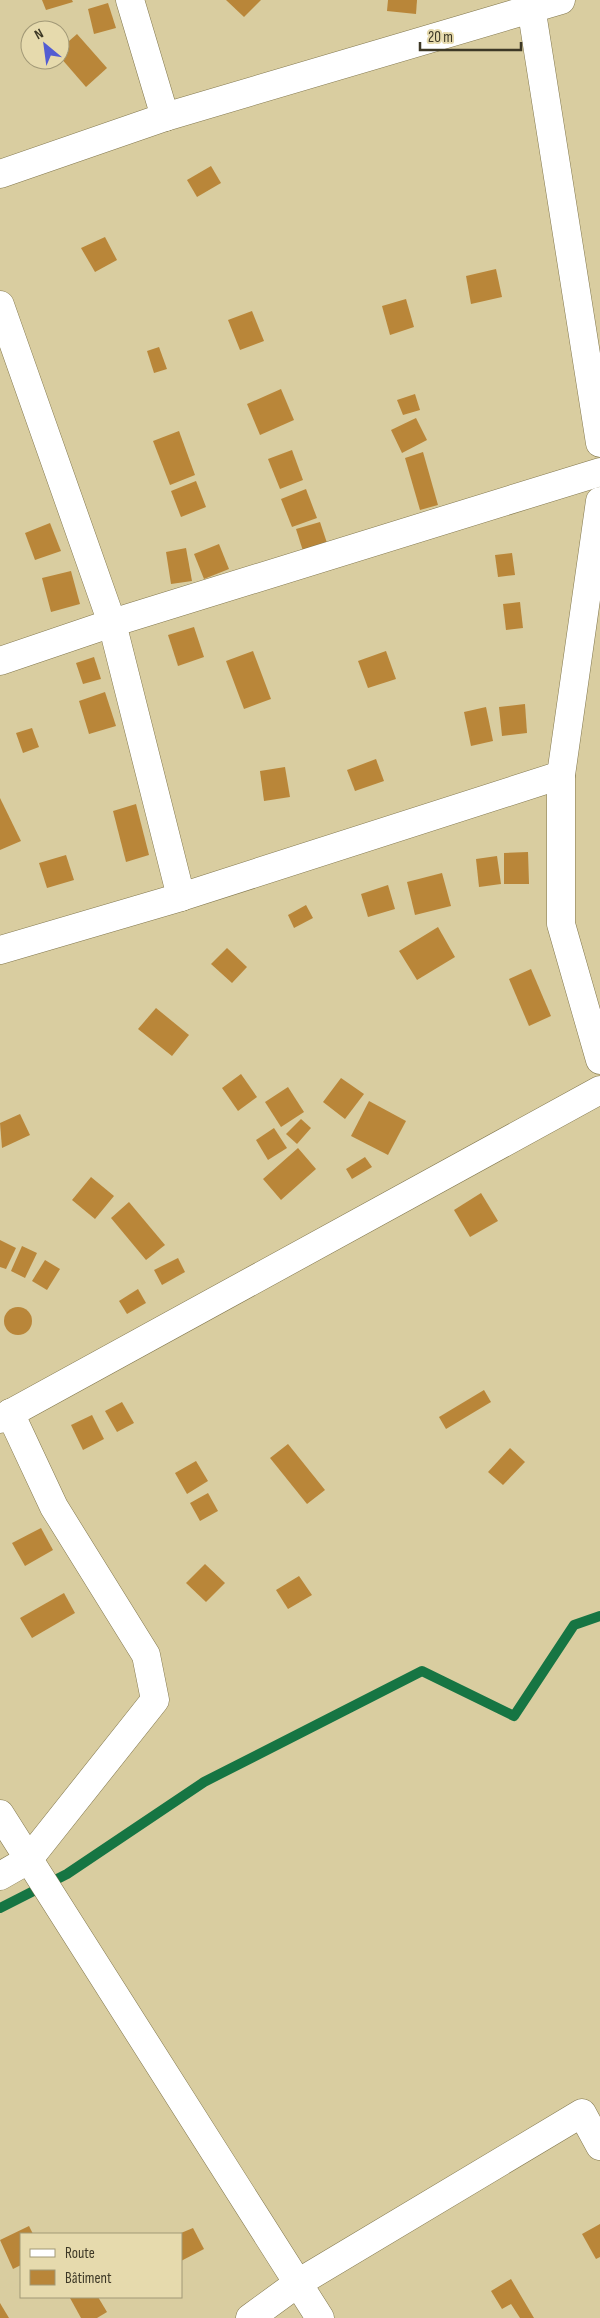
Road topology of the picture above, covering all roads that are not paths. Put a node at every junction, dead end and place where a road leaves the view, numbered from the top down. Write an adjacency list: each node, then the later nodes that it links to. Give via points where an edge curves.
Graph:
1 (130, 0): 4 (street)
2 (561, 0): 3 (street)
3 (531, 4): 4 (street); 7 (street)
4 (165, 117): 5 (street)
5 (0, 174)
6 (0, 306): 10 (street)
7 (600, 444)
8 (600, 472): 10 (street)
9 (600, 501): 12 (street)
10 (112, 623): 11 (street); 13 (street)
11 (0, 661)
12 (561, 775): 13 (street); 15 (street, via 561,924)
13 (181, 897): 14 (street)
14 (0, 950)
15 (600, 1060)
16 (600, 1090): 17 (street)
17 (5, 1416): 19 (street, via 54,1507 146,1655 155,1700)
18 (0, 1814): 19 (street)
19 (28, 1860): 20 (street); 22 (street)
20 (0, 1876)
21 (600, 2146): 22 (street, via 582,2113)
22 (298, 2283): 23 (street); 24 (street)
23 (250, 2318)
24 (320, 2318)

